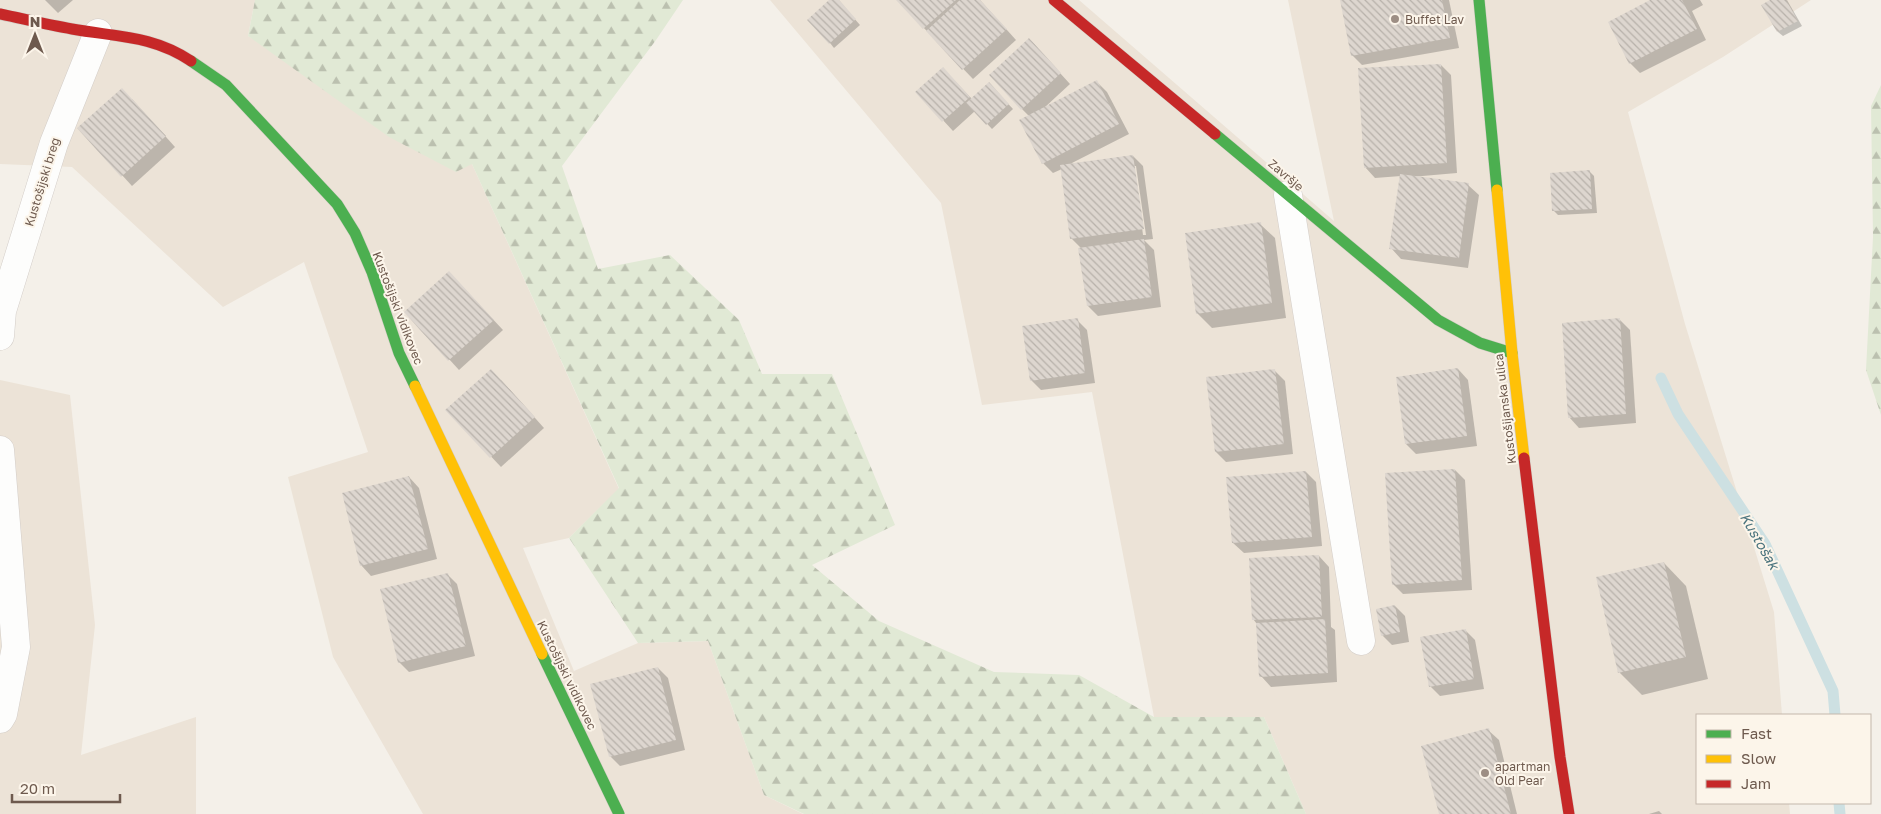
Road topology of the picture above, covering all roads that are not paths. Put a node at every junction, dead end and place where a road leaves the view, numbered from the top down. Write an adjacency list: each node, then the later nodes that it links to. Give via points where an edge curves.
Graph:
1 (1054, 0): 5 (street, Završje)
2 (1479, 0): 7 (street, Kustošijanska ulica)
3 (0, 14): 4 (street, Kustošijski vidikovec)
4 (98, 33): 6 (street, Kustošijski breg, via 54,143 2,311); 11 (street, Kustošijski vidikovec, via 147,40 177,52 226,85 336,204 372,272 399,353)
5 (1288, 195): 7 (street, Završje, via 1438,320 1480,343); 9 (street)
6 (0, 336)
7 (1512, 353): 12 (street, Kustošijanska ulica)
8 (0, 450): 10 (street, via 16,647)
9 (1360, 641)
10 (0, 719)
11 (619, 814)
12 (1569, 814)

